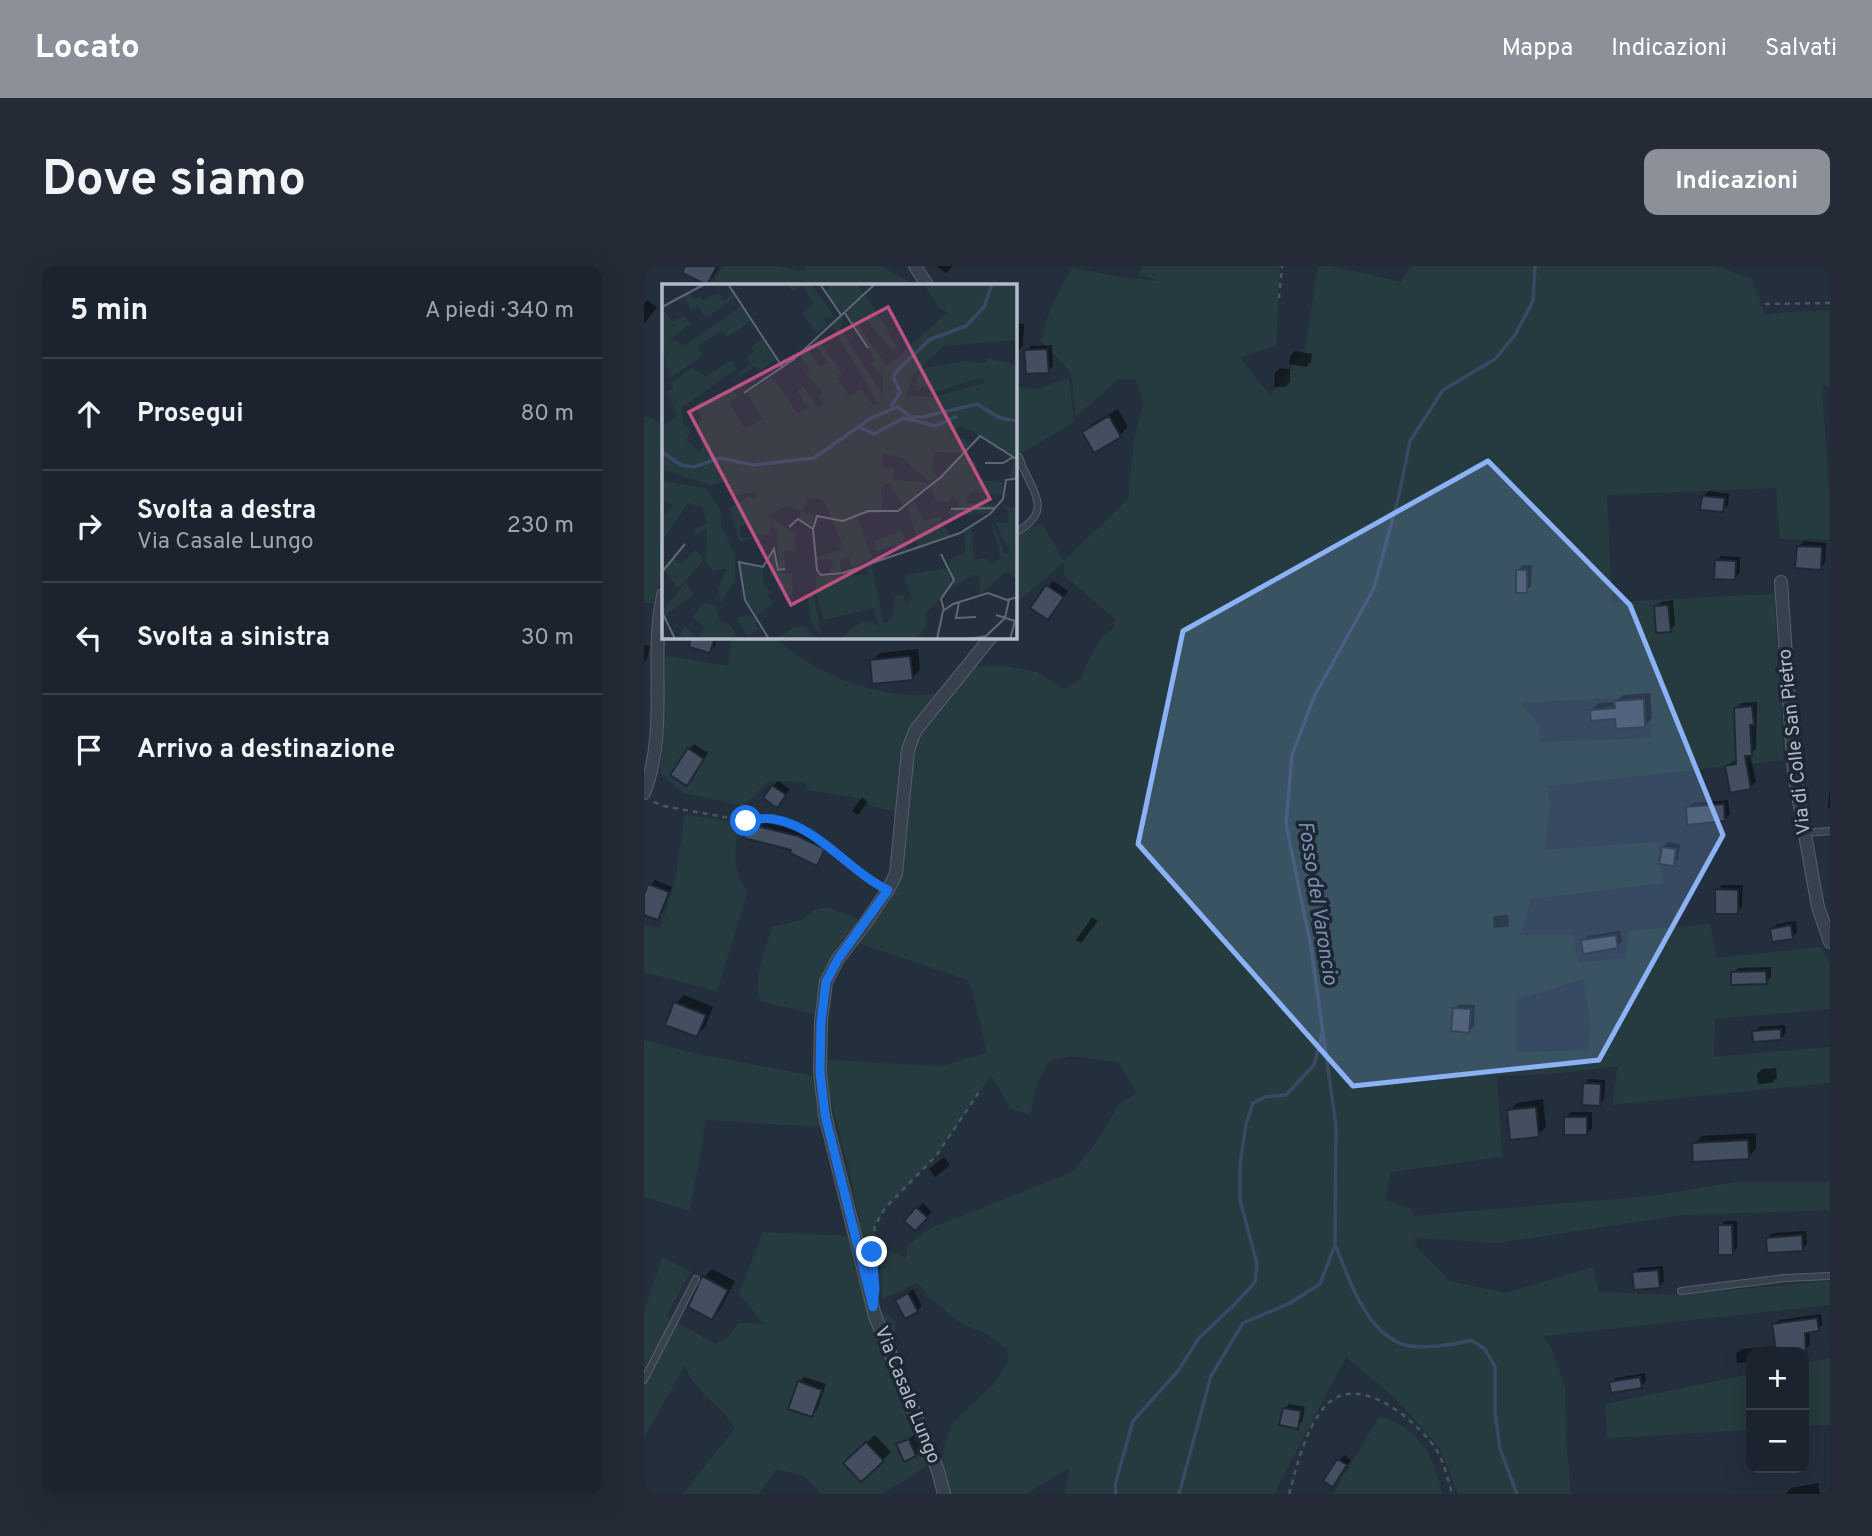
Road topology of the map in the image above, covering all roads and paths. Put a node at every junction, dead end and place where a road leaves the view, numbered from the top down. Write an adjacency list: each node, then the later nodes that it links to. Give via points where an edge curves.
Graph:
1 (915, 266): 3 (street)
2 (1283, 266): 4 (path)
3 (926, 284)
4 (1279, 298)
5 (1830, 303): 6 (path)
6 (1765, 304)
7 (1019, 457): 8 (lane, via 1040,505 1037,516)
8 (1017, 532)
9 (1781, 582): 14 (street, Via di Colle San Pietro, via 1794,773)
10 (662, 610): 12 (street, via 657,738)
11 (989, 639): 15 (street, Via Casale Lungo, via 915,731 908,750 896,874)
12 (648, 797): 15 (path, via 664,806 746,821 769,818 787,822)
13 (1830, 831): 14 (lane)
14 (1804, 833): 16 (street, Via di Colle San Pietro, via 1818,907)
15 (888, 890): 23 (street, Via Casale Lungo, via 826,982 820,1072 825,1115 875,1316)
16 (1830, 942)
17 (981, 1089): 18 (path, via 936,1156 886,1208 875,1226)
18 (872, 1252)
19 (1830, 1276): 21 (lane)
20 (696, 1279): 22 (lane)
21 (1681, 1291)
22 (644, 1380)
23 (944, 1494)
24 (1289, 1494): 25 (path, via 1306,1439 1322,1409 1346,1393 1369,1396 1399,1410 1436,1450)
25 (1452, 1494)

